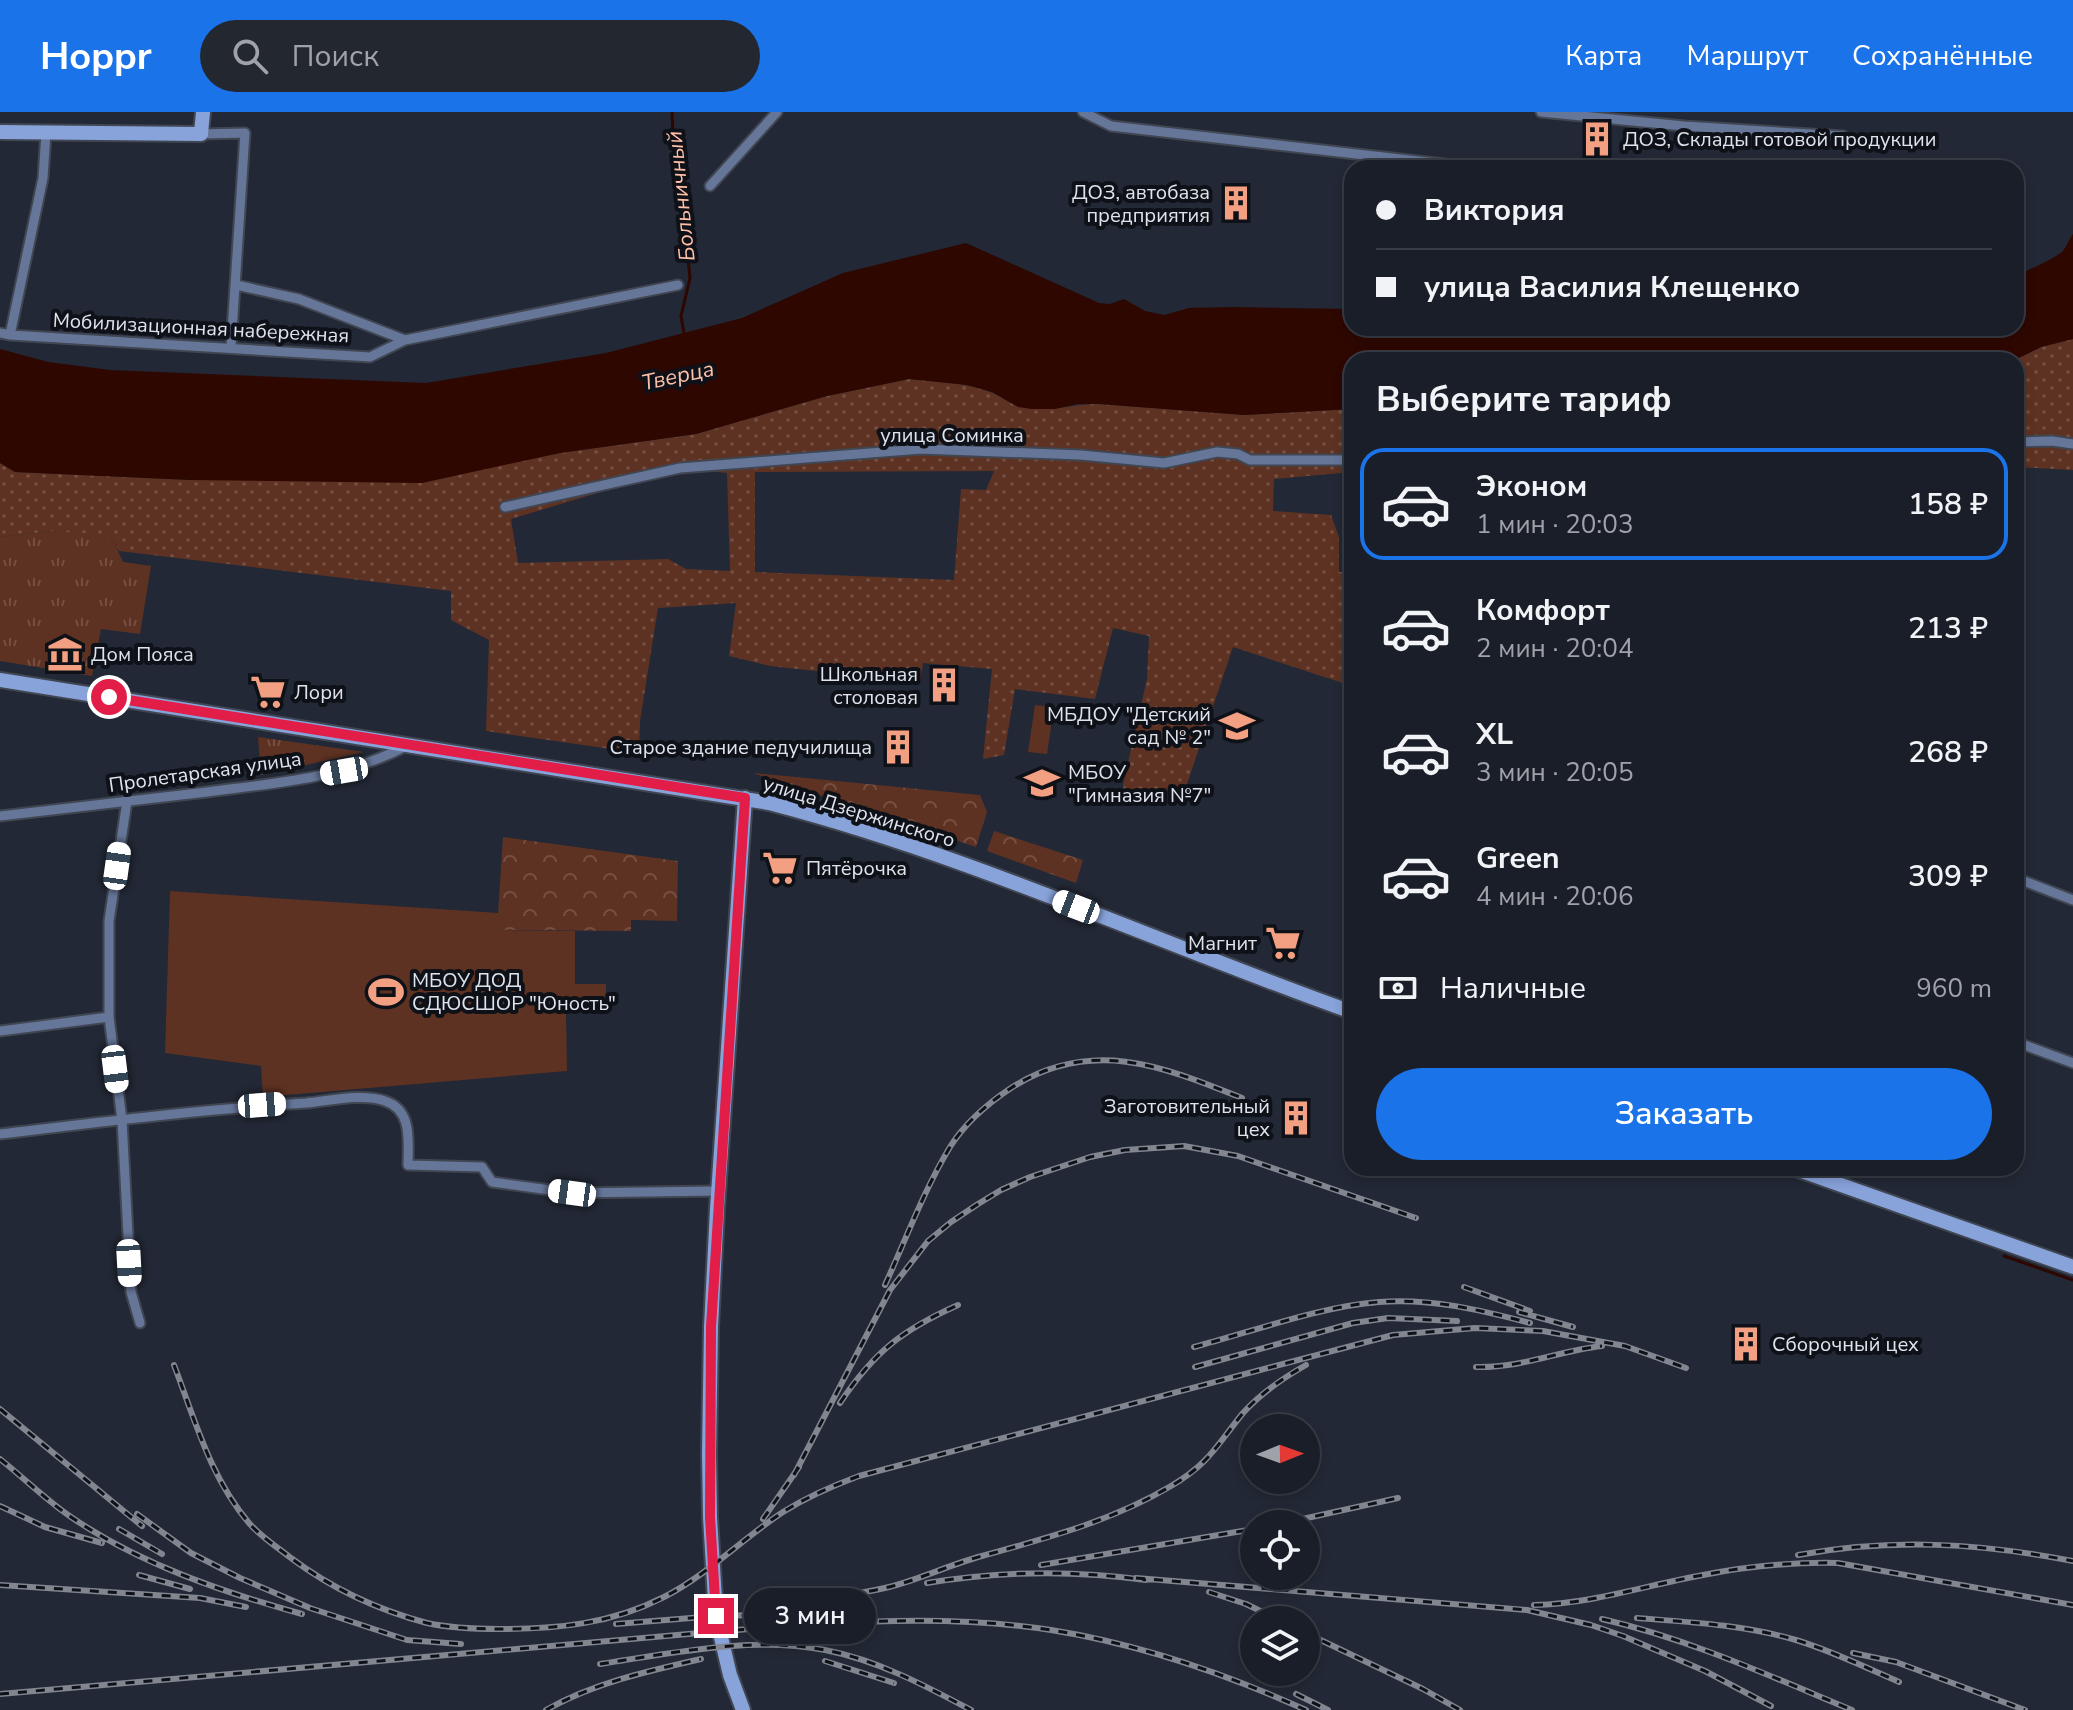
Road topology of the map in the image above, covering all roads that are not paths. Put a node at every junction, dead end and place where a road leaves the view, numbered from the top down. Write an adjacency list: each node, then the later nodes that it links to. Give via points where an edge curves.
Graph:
1 (203, 112): 9 (main road)
2 (777, 112): 12 (street)
3 (1083, 112): 6 (street)
4 (1109, 112): 6 (street)
5 (1541, 112): 10 (street)
6 (1100, 120): 11 (street, via 1111,126)
7 (0, 132): 8 (main road)
8 (46, 133): 9 (main road); 15 (street, via 43,178)
9 (201, 134): 13 (street, via 245,133)
10 (1843, 136)
11 (1409, 160)
12 (710, 186)
13 (236, 285): 16 (street, via 299,299); 17 (street)
14 (678, 285): 16 (street, Мобилизационная набережная)
15 (5, 334): 17 (street, Мобилизационная набережная)
16 (405, 340): 17 (street, Мобилизационная набережная, via 370,357)
17 (231, 347)
18 (2024, 442): 19 (street)
19 (2073, 444)
20 (1344, 460): 21 (street, улица Соминка, via 1250,460 1217,452 1164,463 921,449 680,468)
21 (505, 507)
22 (0, 680): 23 (main road, улица Дзержинского)
23 (410, 744): 24 (main road, улица Дзержинского); 25 (street, Пролетарская улица, via 344,771)
24 (745, 798): 29 (main road, улица Дзержинского, via 823,817 976,870); 37 (main road)
25 (127, 801): 26 (street, Пролетарская улица); 30 (street, via 109,921)
26 (0, 816)
27 (2024, 881): 28 (street)
28 (2073, 900)
29 (1344, 1009)
30 (109, 1017): 31 (street); 34 (street)
31 (0, 1031)
32 (2024, 1045): 33 (street)
33 (2073, 1063)
34 (122, 1120): 35 (street); 37 (street, via 276,1104 386,1101 403,1114 408,1165 482,1167 492,1182 572,1193); 39 (street, via 131,1292)
35 (0, 1134)
36 (1816, 1176): 38 (main road)
37 (718, 1191): 40 (main road, via 710,1517 717,1621)
38 (2072, 1263)
39 (140, 1323)
40 (743, 1710)

